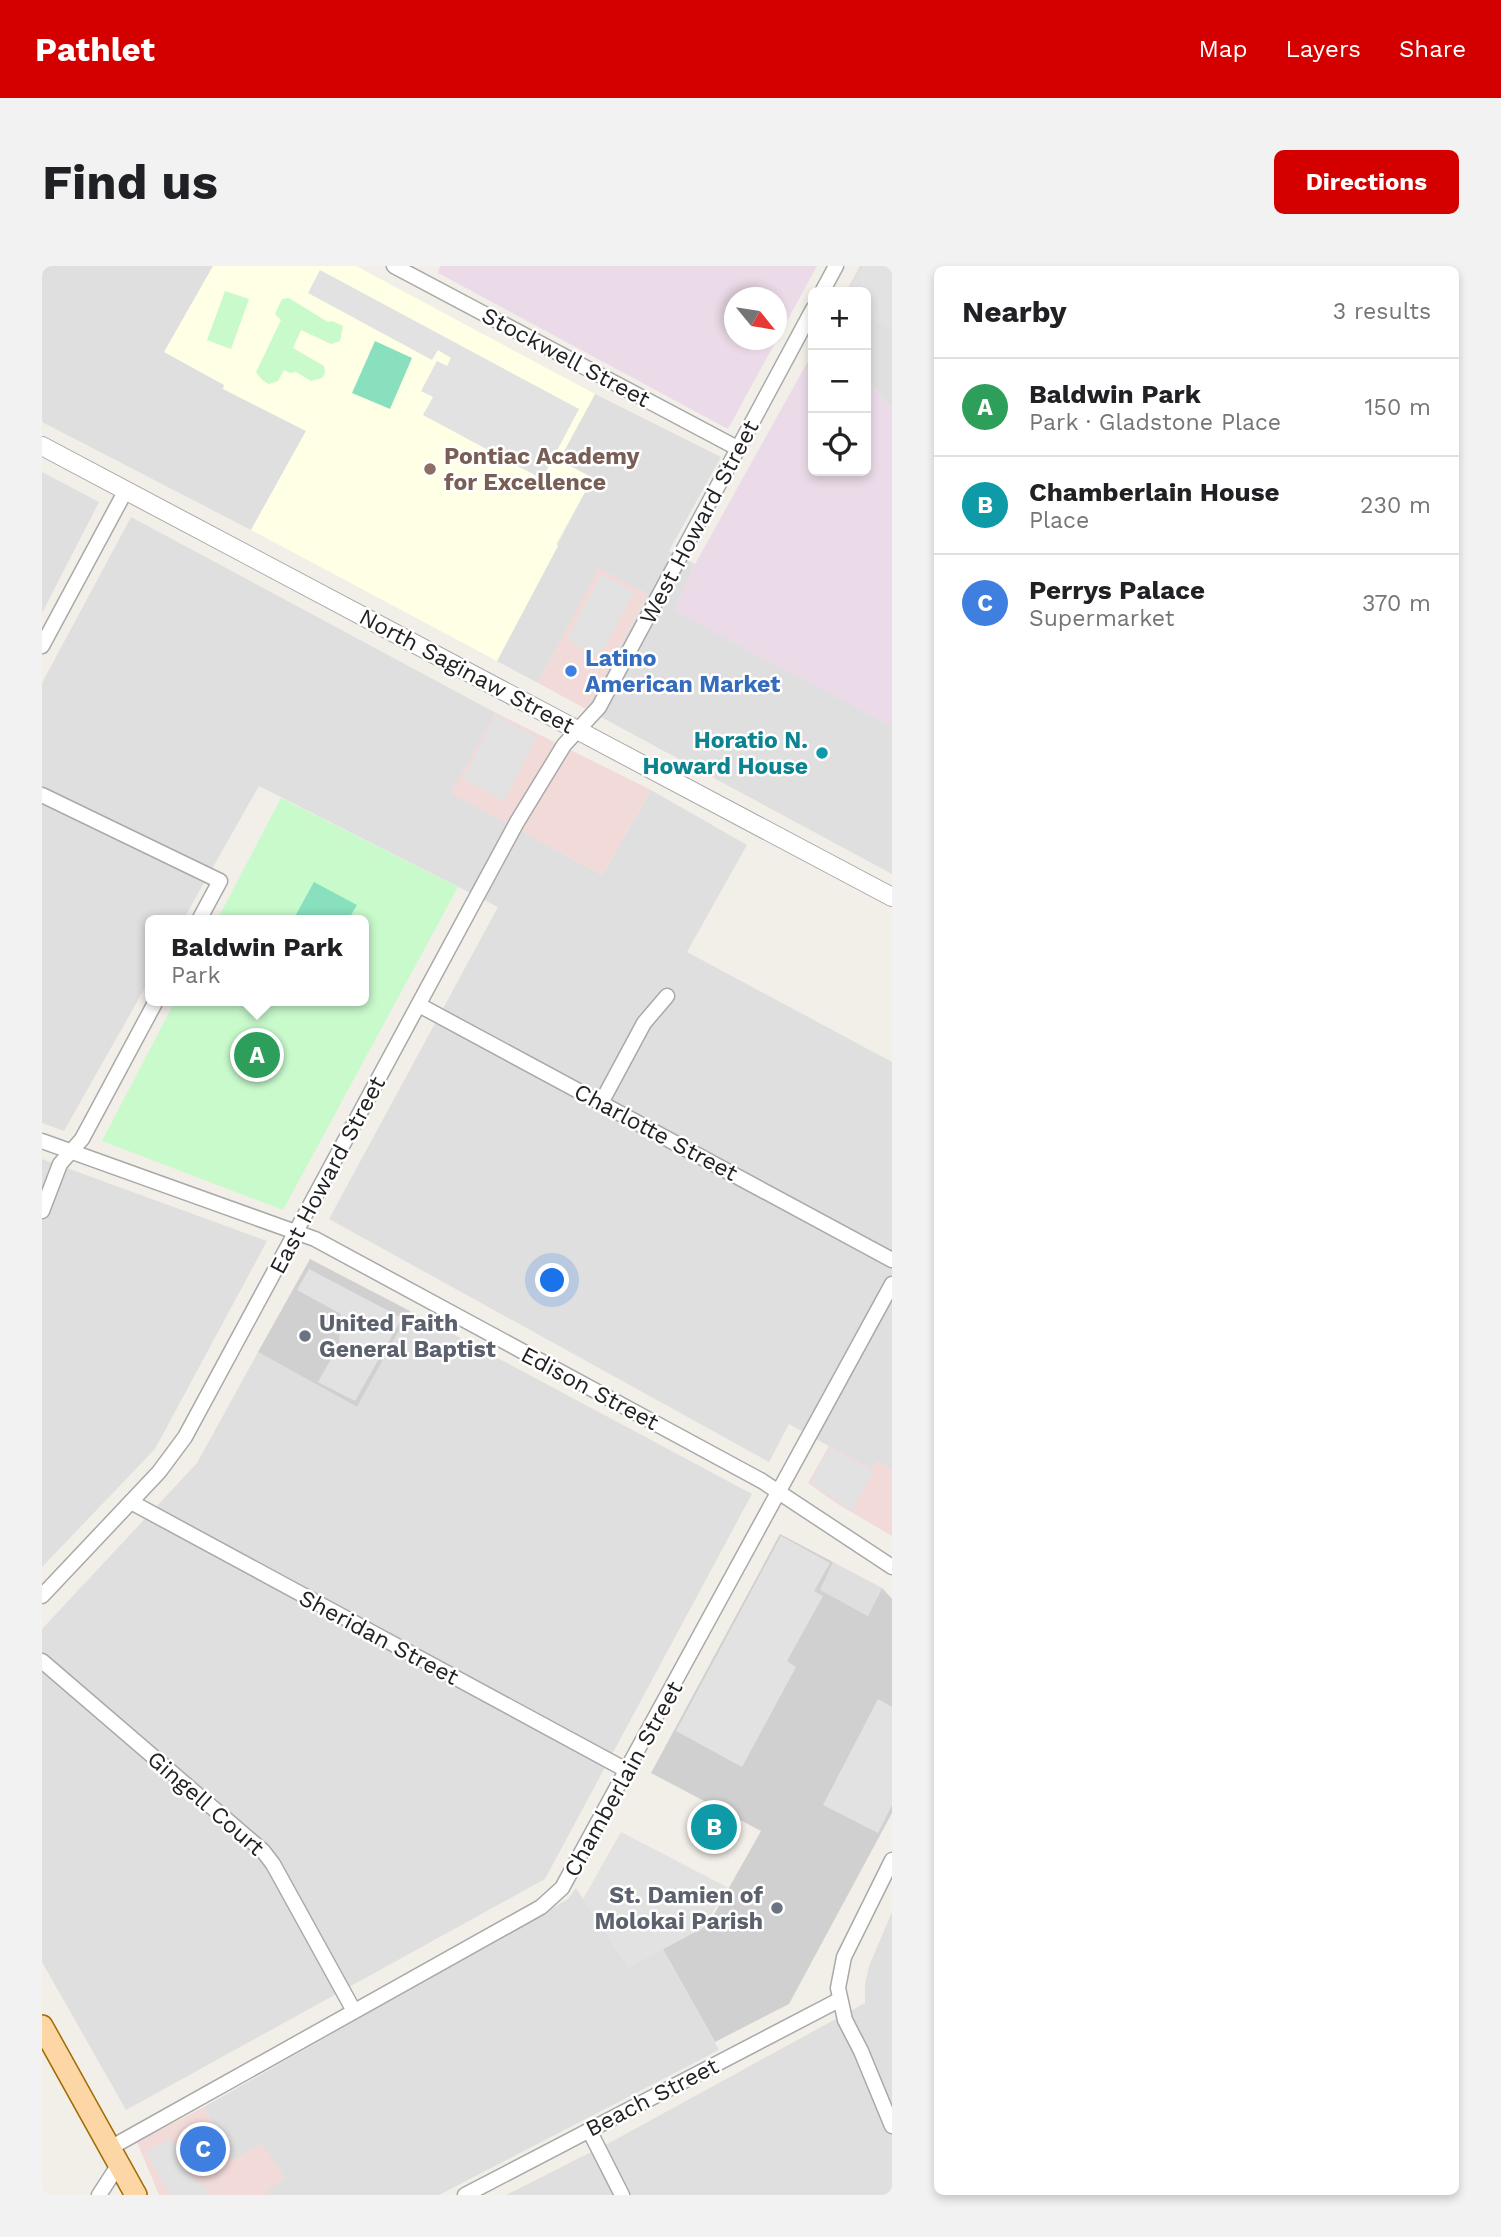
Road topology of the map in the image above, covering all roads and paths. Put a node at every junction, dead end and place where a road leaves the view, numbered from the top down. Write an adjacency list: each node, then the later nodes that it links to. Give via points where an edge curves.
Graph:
1 (394, 266): 6 (street, Stockwell Street)
2 (836, 266): 3 (street)
3 (825, 287)
4 (808, 318): 6 (street, West Howard Street)
5 (42, 446): 7 (street, North Saginaw Street)
6 (739, 449): 9 (street, West Howard Street, via 597,710)
7 (126, 490): 8 (street); 9 (street, North Saginaw Street)
8 (42, 646)
9 (578, 730): 11 (street, North Saginaw Street); 14 (street, East Howard Street, via 542,779)
10 (42, 795): 12 (street, via 220,881)
11 (892, 897)
12 (202, 915)
13 (667, 996): 16 (street, via 643,1023)
14 (419, 1004): 16 (street, Charlotte Street); 20 (street, East Howard Street)
15 (153, 1006): 18 (street)
16 (601, 1103): 21 (street, Charlotte Street)
17 (42, 1141): 18 (street, Edison Street)
18 (71, 1152): 19 (street, via 60,1164); 20 (street, Edison Street)
19 (42, 1211)
20 (295, 1233): 23 (street, Edison Street, via 315,1239); 24 (street, East Howard Street, via 185,1437)
21 (892, 1260)
22 (892, 1283): 23 (street, Chamberlain Street)
23 (779, 1492): 25 (street, Edison Street); 28 (street, Chamberlain Street)
24 (131, 1502): 26 (street, East Howard Street); 28 (street, Sheridan Street)
25 (892, 1567)
26 (42, 1596)
27 (42, 1661): 31 (street, Gingell Court, via 263,1851)
28 (628, 1771): 31 (street, Chamberlain Street, via 570,1878 553,1898)
29 (892, 1860): 30 (street, via 844,1957)
30 (839, 2000): 33 (street); 35 (street, Beach Street)
31 (354, 2011): 36 (street, Chamberlain Street)
32 (42, 2026): 36 (main road)
33 (888, 2102): 34 (street)
34 (892, 2126)
35 (589, 2130): 39 (street, Beach Street); 40 (street)
36 (115, 2156): 37 (street, Chamberlain Street); 38 (main road)
37 (99, 2195)
38 (136, 2195)
39 (465, 2195)
40 (622, 2195)

